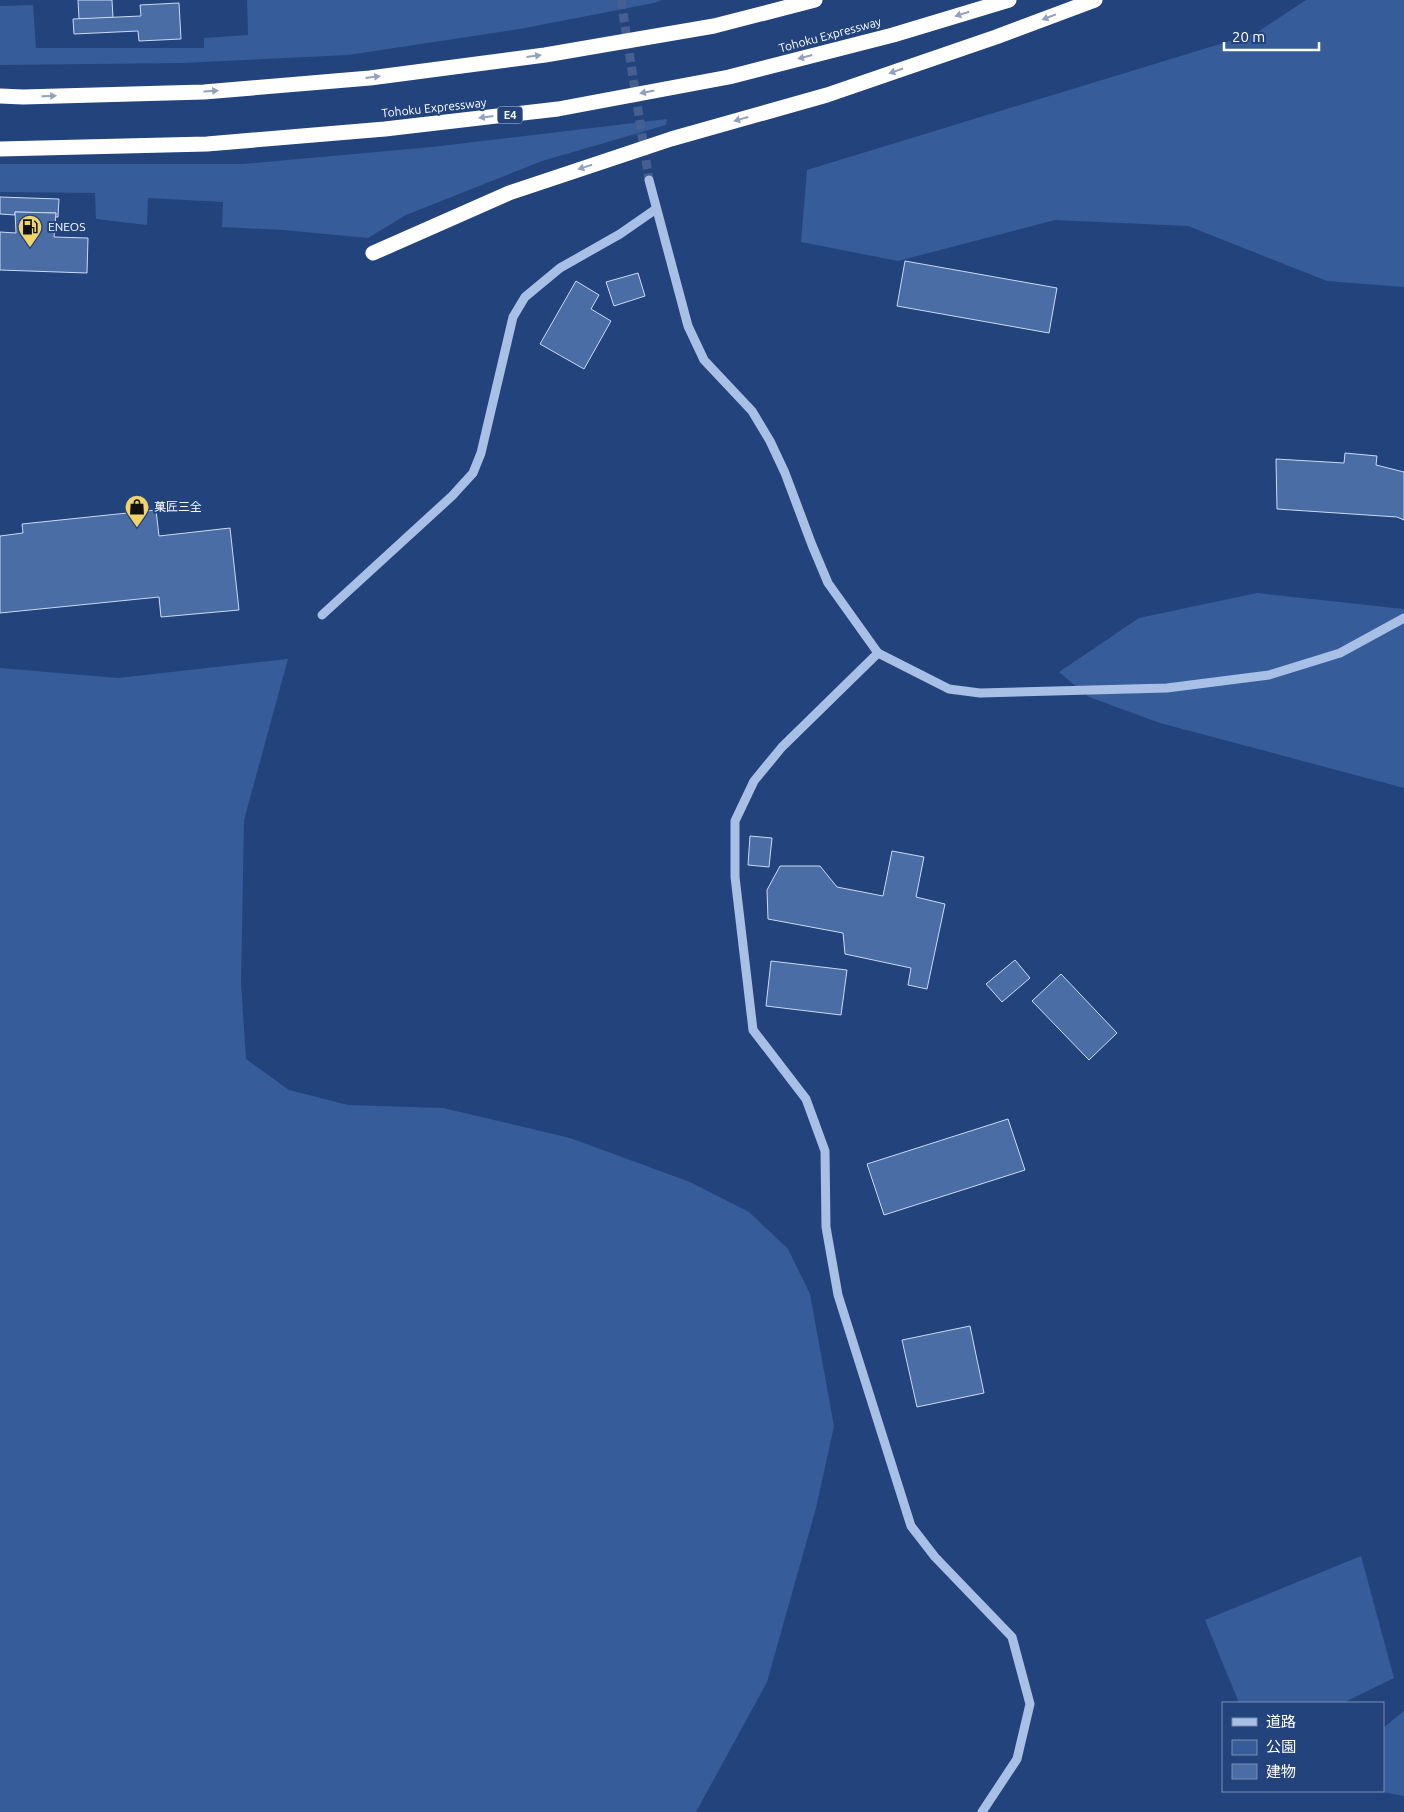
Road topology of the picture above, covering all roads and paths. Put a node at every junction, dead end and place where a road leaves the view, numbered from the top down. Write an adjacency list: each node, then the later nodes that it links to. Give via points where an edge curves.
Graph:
1 (815, 0): 4 (highway, one-way to 1, via 204,92 370,78 545,55 714,26)
2 (1009, 0): 5 (highway, Tohoku Expressway / E4, one-way to 5, via 729,77 558,109 384,129 208,144)
3 (1095, 0): 8 (highway, one-way to 8, via 827,95 671,139 509,193)
4 (0, 96)
5 (0, 148)
6 (649, 180): 7 (street)
7 (656, 209): 9 (street, via 560,268 524,297 513,317 481,453 473,473); 11 (street, via 688,326 704,360 752,412 770,441 786,473 828,583)
8 (373, 254)
9 (322, 614)
10 (1404, 618): 11 (street, via 1340,653 1268,675 1167,688 980,693 949,689)
11 (878, 653): 12 (street, via 782,747 754,781 735,821 735,877 753,1030 806,1099 826,1151 826,1227 838,1295 911,1526 935,1557 1012,1637 1030,1704 1017,1759)
12 (982, 1812)

